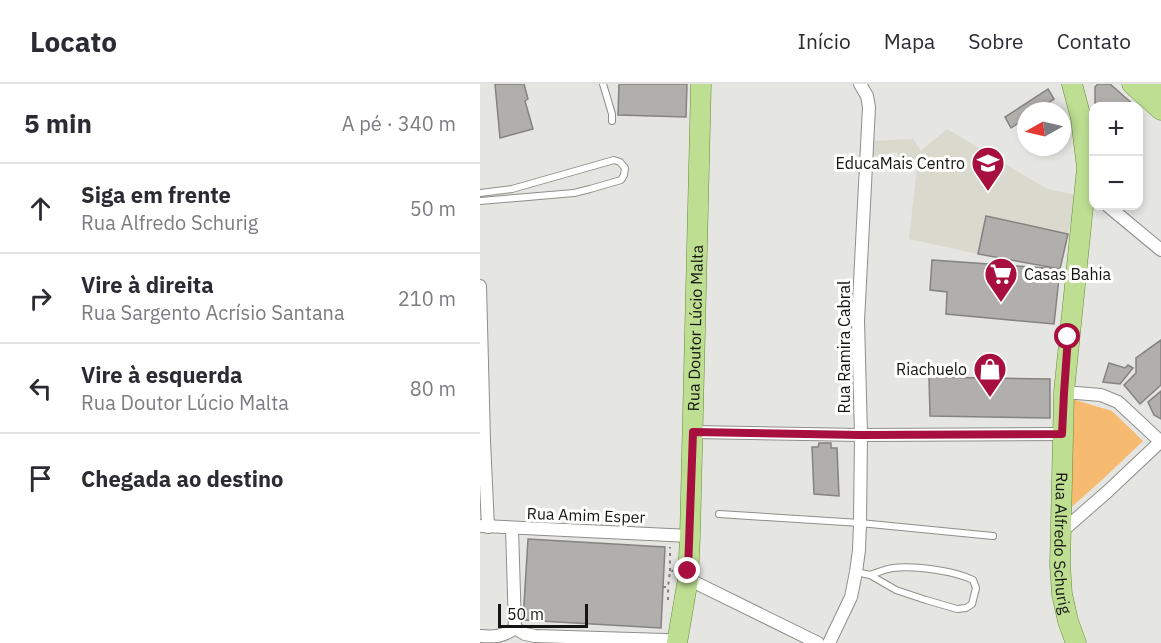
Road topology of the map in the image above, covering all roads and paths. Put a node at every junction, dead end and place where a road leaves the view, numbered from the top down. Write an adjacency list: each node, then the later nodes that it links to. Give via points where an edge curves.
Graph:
1 (603, 84): 11 (lane)
2 (702, 84): 21 (main road, Rua Doutor Lúcio Malta)
3 (860, 84): 23 (street, Rua Ramira Cabral, via 869,107 858,321)
4 (1072, 84): 10 (main road, Rua Alfredo Schurig)
5 (1083, 84): 10 (main road)
6 (1132, 84): 9 (main road)
7 (1157, 84): 8 (main road)
8 (1161, 88)
9 (1161, 110)
10 (1081, 118): 12 (main road, Rua Alfredo Schurig)
11 (612, 121)
12 (1089, 183)
13 (480, 193): 15 (lane, via 513,189 614,160 626,168 621,180 590,189)
14 (1089, 197): 20 (main road, Rua Alfredo Schurig)
15 (480, 201)
16 (1113, 210): 17 (street)
17 (1161, 250)
18 (480, 286): 19 (street)
19 (481, 343): 27 (street)
20 (1064, 393): 22 (main road, Rua Alfredo Schurig); 24 (street, via 1101,395 1118,402)
21 (693, 432): 23 (street); 31 (main road, Rua Doutor Lúcio Malta)
22 (1062, 434): 23 (street); 29 (main road, Rua Alfredo Schurig)
23 (861, 435): 26 (street, Rua Ramira Cabral)
24 (1161, 442): 29 (street)
25 (719, 514): 26 (lane)
26 (860, 523): 32 (lane); 33 (street, Rua Ramira Cabral)
27 (484, 527): 28 (street, Rua Amim Esper)
28 (512, 528): 30 (street, Rua Amim Esper); 36 (street)
29 (1060, 533): 41 (main road, Rua Alfredo Schurig, via 1062,594)
30 (670, 535): 31 (street, Rua Amim Esper); 34 (path)
31 (690, 536): 34 (main road, Rua Doutor Lúcio Malta)
32 (993, 536)
33 (856, 572): 35 (lane); 40 (street, Rua Ramira Cabral, via 851,597)
34 (679, 575): 38 (main road, Rua Doutor Lúcio Malta); 39 (street)
35 (870, 575): 35 (lane, via 896,590 957,609 972,604 976,588 973,580 962,574 923,569 894,568)
36 (515, 628): 37 (street, via 495,637); 38 (street, via 535,636)
37 (480, 636)
38 (677, 642)
39 (818, 643)
40 (829, 643)
41 (1076, 643)

